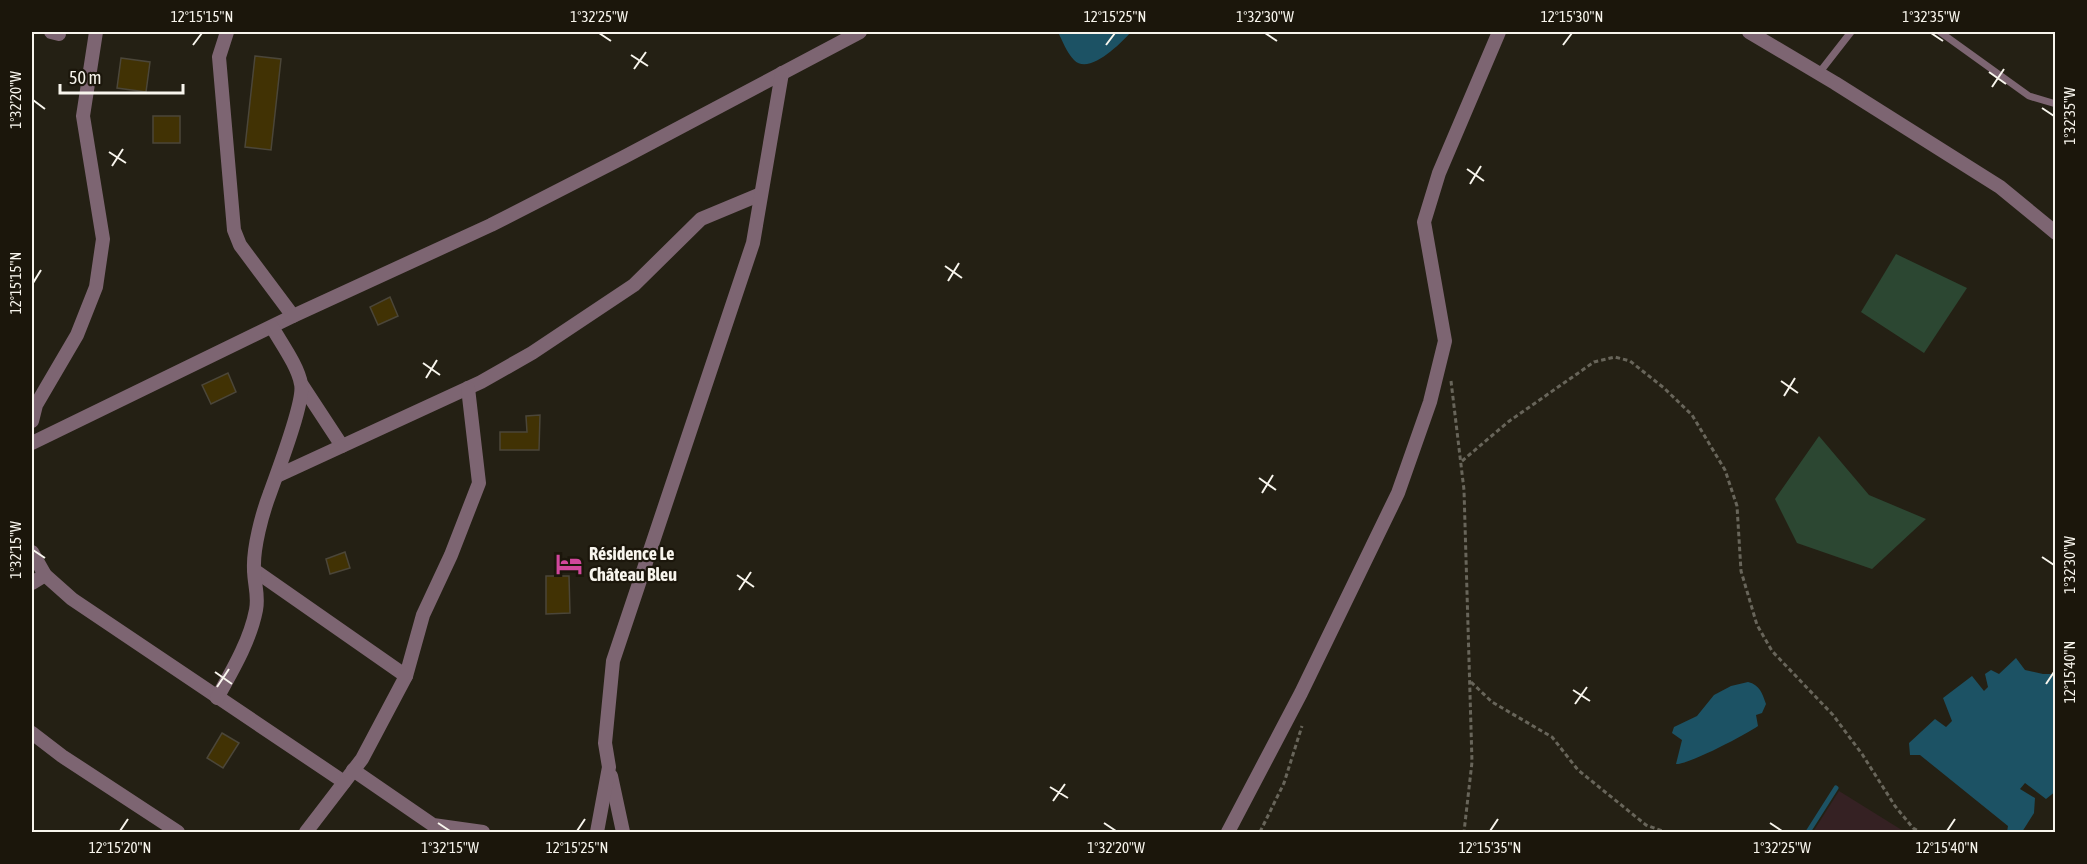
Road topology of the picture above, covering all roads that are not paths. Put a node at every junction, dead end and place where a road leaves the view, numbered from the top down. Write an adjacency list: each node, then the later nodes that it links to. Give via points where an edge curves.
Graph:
1 (96, 32): 17 (street, via 83,117 103,240 96,286 77,334 36,405)
2 (227, 32): 13 (street, via 219,57 234,230 240,245)
3 (860, 32): 8 (street)
4 (1499, 32): 36 (street, via 1439,173 1424,222 1445,341 1427,412 1398,493)
5 (1749, 32): 9 (street)
6 (1851, 32): 9 (lane)
7 (1940, 32): 10 (lane, via 2029,96)
8 (782, 73): 11 (street); 13 (street, via 491,225)
9 (1819, 74): 12 (street, via 2000,187)
10 (2055, 104)
11 (761, 194): 16 (street, via 701,219 634,285 532,353); 28 (street, via 753,243 613,661 605,743)
12 (2055, 233)
13 (293, 316): 14 (street)
14 (272, 327): 15 (street); 18 (street)
15 (302, 385): 19 (street); 20 (street, via 300,404)
16 (468, 388): 19 (street); 25 (street, via 479,483 423,615)
17 (32, 421)
18 (32, 443)
19 (342, 446): 20 (street)
20 (277, 476): 22 (street, via 260,528)
21 (32, 552): 23 (street)
22 (254, 570): 25 (street); 26 (street, via 256,611 247,640)
23 (45, 575): 24 (street); 26 (street, via 72,599)
24 (32, 583)
25 (406, 676): 29 (street)
26 (217, 698): 30 (street)
27 (32, 733): 31 (street)
28 (609, 767): 34 (street); 35 (street)
29 (353, 770): 30 (street); 33 (street, via 433,825)
30 (344, 782): 32 (street)
31 (178, 832)
32 (306, 832)
33 (483, 832)
34 (597, 832)
35 (623, 832)
36 (1228, 832)

